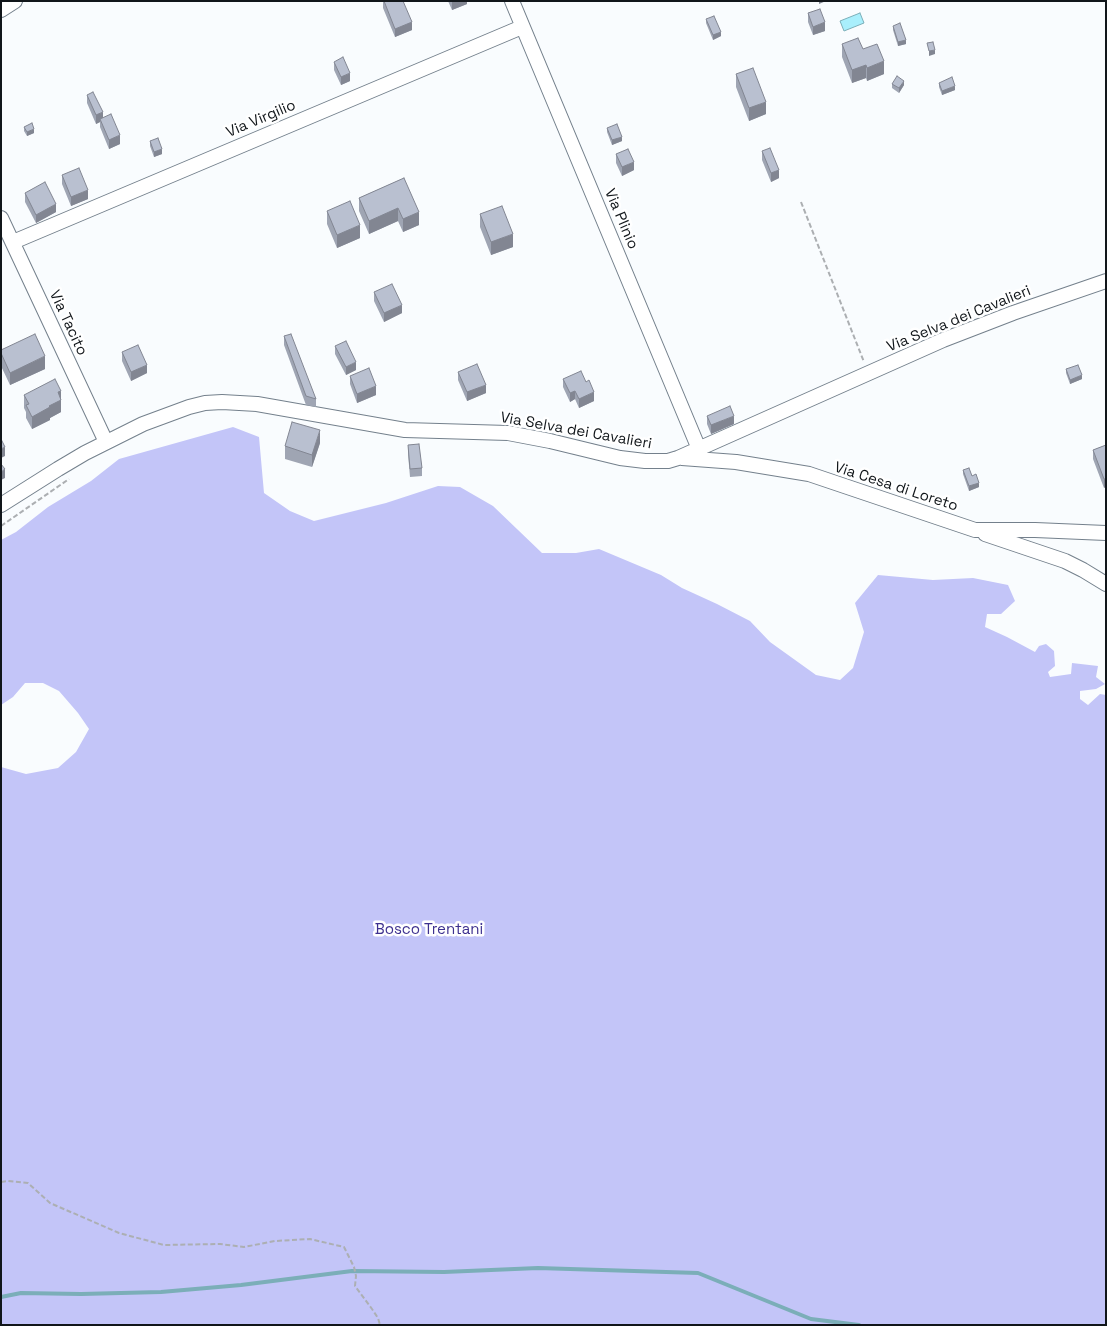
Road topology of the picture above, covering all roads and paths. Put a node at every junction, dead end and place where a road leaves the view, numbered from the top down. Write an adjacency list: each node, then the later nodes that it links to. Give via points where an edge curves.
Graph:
1 (15, 1): 3 (street)
2 (512, 1): 4 (street, Via Plinio)
3 (1, 10)
4 (522, 26): 7 (street, Via Virgilio); 11 (street, Via Plinio)
5 (801, 202): 9 (path)
6 (1, 218): 7 (street, Via Tacito)
7 (13, 242): 10 (street, Via Tacito)
8 (1106, 281): 9 (street, Via Selva dei Cavalieri, via 967,330)
9 (868, 373): 11 (street, Via Selva dei Cavalieri)
10 (106, 442): 12 (street, Via Selva dei Cavalieri, via 181,409 205,403 230,402 405,430 515,434 632,460 656,462); 13 (street, Via Selva dei Cavalieri)
11 (699, 448): 12 (street, Via Selva dei Cavalieri)
12 (678, 458): 14 (street, Via Cesa di Loreto, via 736,462 809,474)
13 (1, 505)
14 (975, 530): 15 (street, Via Cesa di Loreto); 16 (street, via 1055,557)
15 (1106, 533)
16 (1106, 584)
17 (1, 1182): 18 (path, via 28,1183 50,1203 119,1233 164,1245 244,1247 310,1239 344,1247 354,1267 355,1286)
18 (380, 1325)

